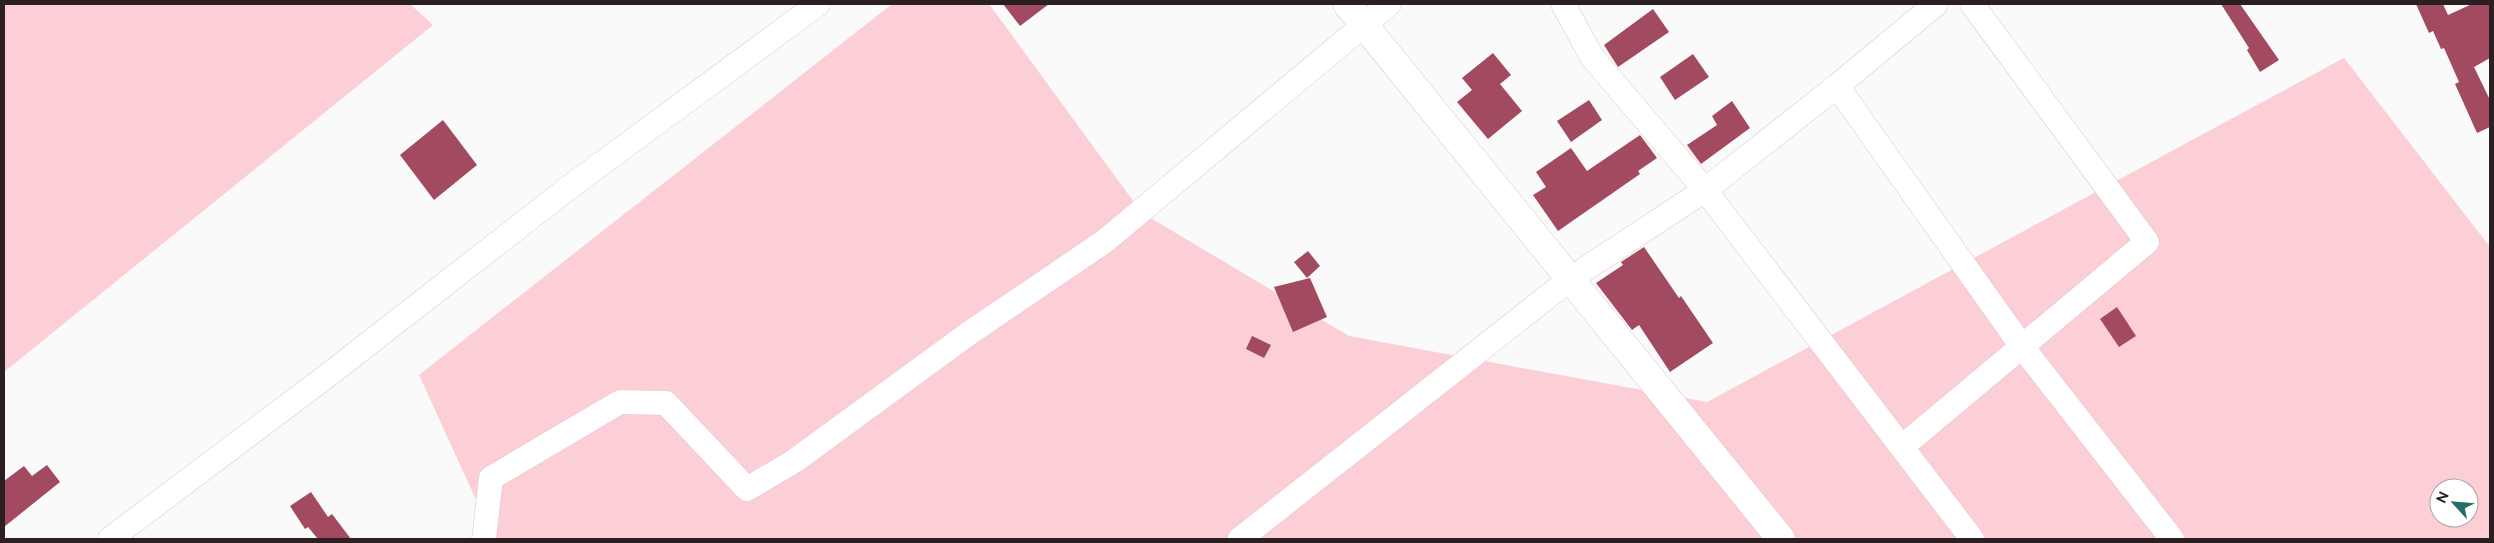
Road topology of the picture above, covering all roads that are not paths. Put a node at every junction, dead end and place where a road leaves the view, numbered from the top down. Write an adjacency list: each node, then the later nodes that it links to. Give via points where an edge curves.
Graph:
1 (818, 4): 13 (street, via 571,186)
2 (1347, 4): 7 (street)
3 (1389, 4): 7 (street)
4 (1563, 4): 9 (street, via 1592,57)
5 (1936, 4): 8 (street)
6 (1972, 4): 11 (street, via 2147,242)
7 (1365, 25): 10 (street); 14 (street, via 1105,241 968,334 793,462 747,490 666,403 620,402 491,478)
8 (1838, 86): 9 (street); 11 (street)
9 (1705, 190): 10 (street); 12 (street)
10 (1570, 278): 15 (street); 16 (street)
11 (2023, 348): 12 (street); 18 (street)
12 (1904, 446): 17 (street)
13 (110, 539)
14 (484, 539)
15 (1240, 539)
16 (1781, 539)
17 (1972, 539)
18 (2172, 539)

